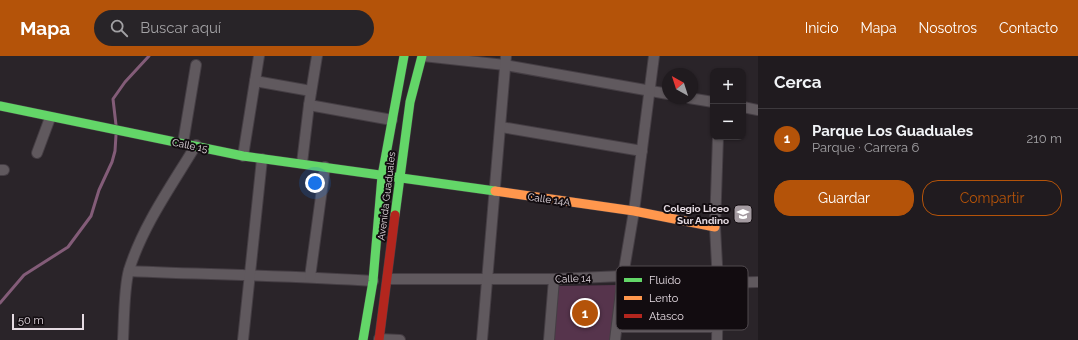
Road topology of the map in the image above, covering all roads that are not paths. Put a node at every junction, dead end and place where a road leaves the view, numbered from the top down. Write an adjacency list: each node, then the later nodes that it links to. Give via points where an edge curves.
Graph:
1 (259, 56): 8 (street)
2 (317, 56): 9 (street)
3 (404, 56): 19 (street, Avenida Guaduales)
4 (422, 56): 6 (street); 31 (street, Avenida Guaduales, via 413,80)
5 (654, 56): 10 (street)
6 (505, 60): 10 (street); 20 (street)
7 (196, 65): 22 (street)
8 (255, 81): 9 (street); 26 (street)
9 (311, 91): 14 (street)
10 (650, 91): 11 (street); 24 (street)
11 (662, 93)
12 (698, 100): 13 (street)
13 (710, 102)
14 (309, 105): 19 (street); 28 (street)
15 (0, 106): 18 (street, Calle 15)
16 (746, 108): 17 (street)
17 (758, 110)
18 (50, 118): 22 (street, Calle 15); 25 (street)
19 (392, 120): 30 (street, Avenida Guaduales)
20 (501, 127): 24 (street); 32 (street)
21 (718, 140): 34 (street)
22 (183, 143): 23 (street, Calle 15)
23 (196, 146): 26 (street, Calle 15); 37 (street, via 155,214)
24 (642, 151): 33 (street)
25 (37, 153)
26 (243, 156): 27 (street, Calle 15)
27 (262, 159): 28 (street, Calle 15); 38 (street)
28 (302, 163): 29 (street, Calle 15)
29 (326, 167): 30 (street, Calle 15); 40 (street)
30 (382, 176): 31 (street, Calle 14A); 44 (street, Avenida Guaduales)
31 (398, 178): 32 (street, Calle 14A); 42 (street, Avenida Guaduales)
32 (494, 192): 33 (street, Calle 14A); 41 (street)
33 (634, 211): 34 (street, Calle 14A); 35 (street)
34 (715, 227): 36 (street)
35 (625, 266)
36 (717, 266)
37 (129, 271): 38 (street); 50 (street)
38 (249, 276): 40 (street); 51 (street)
39 (616, 276): 43 (street, Calle 14)
40 (310, 277): 44 (street)
41 (488, 278): 42 (street, Calle 14); 43 (street, Calle 14); 54 (street)
42 (388, 279): 49 (street, Avenida Guaduales)
43 (554, 279): 55 (street)
44 (372, 281): 52 (street, Avenida Guaduales)
45 (748, 282): 46 (street, Calle 14)
46 (758, 282)
47 (617, 330): 56 (street)
48 (718, 330): 57 (street)
49 (379, 339): 53 (street)
50 (122, 340)
51 (243, 340)
52 (363, 340)
53 (400, 340)
54 (482, 340)
55 (549, 340)
56 (615, 340)
57 (717, 340)

